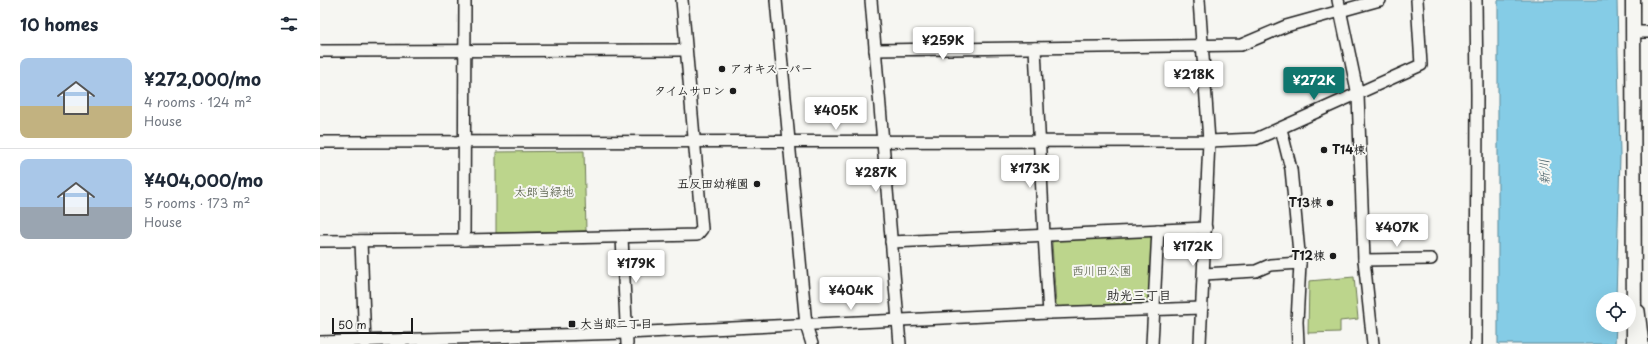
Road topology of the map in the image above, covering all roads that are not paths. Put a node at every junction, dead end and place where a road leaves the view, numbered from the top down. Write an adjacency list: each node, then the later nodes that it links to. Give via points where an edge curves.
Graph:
1 (465, 0): 17 (street)
2 (682, 0): 14 (street)
3 (776, 0): 24 (street)
4 (871, 0): 15 (street)
5 (1199, 0): 12 (street)
6 (1380, 0): 10 (street)
7 (1417, 0): 18 (street, via 1421,65)
8 (1476, 0): 56 (street)
9 (1633, 0): 11 (main road)
10 (1338, 6): 12 (street, via 1241,45); 18 (street)
11 (1641, 32): 39 (main road)
12 (1203, 46): 13 (street); 20 (street)
13 (1035, 48): 15 (street); 26 (street)
14 (686, 50): 17 (street); 23 (street)
15 (875, 50): 25 (street)
16 (320, 51): 17 (street)
17 (465, 51): 22 (street)
18 (1358, 95): 19 (street); 36 (street)
19 (1281, 129): 20 (street, via 1256,139); 37 (street, via 1291,169)
20 (1209, 141): 26 (street); 27 (street)
21 (320, 142): 22 (street)
22 (464, 142): 23 (street); 31 (street)
23 (695, 142): 24 (street); 30 (street, via 702,229 697,235)
24 (789, 142): 25 (street); 45 (street)
25 (883, 142): 26 (street); 34 (street)
26 (1040, 142): 29 (street)
27 (1206, 228): 28 (street); 38 (street)
28 (1158, 230): 29 (street); 42 (street)
29 (1044, 235): 34 (street); 43 (street)
30 (622, 237): 31 (street); 47 (street)
31 (464, 240): 33 (street)
32 (320, 241): 33 (street)
33 (361, 241): 49 (street)
34 (891, 242): 44 (street)
35 (1431, 259): 36 (street)
36 (1364, 260): 55 (street)
37 (1300, 263): 38 (street, via 1270,265 1256,272); 54 (street)
38 (1204, 274): 41 (street)
39 (1634, 292)
40 (1636, 305): 58 (street, via 1639,310)
41 (1202, 308): 42 (street); 53 (street)
42 (1153, 310): 43 (street); 52 (street)
43 (1049, 313): 44 (street)
44 (898, 321): 45 (street); 51 (street)
45 (806, 325): 47 (street); 50 (street)
46 (1634, 332): 57 (main road)
47 (626, 338): 49 (street)
48 (320, 342): 49 (street)
49 (365, 342)
50 (812, 344)
51 (900, 344)
52 (1152, 344)
53 (1200, 344)
54 (1298, 344)
55 (1373, 344)
56 (1476, 344)
57 (1634, 344)
58 (1643, 344)

